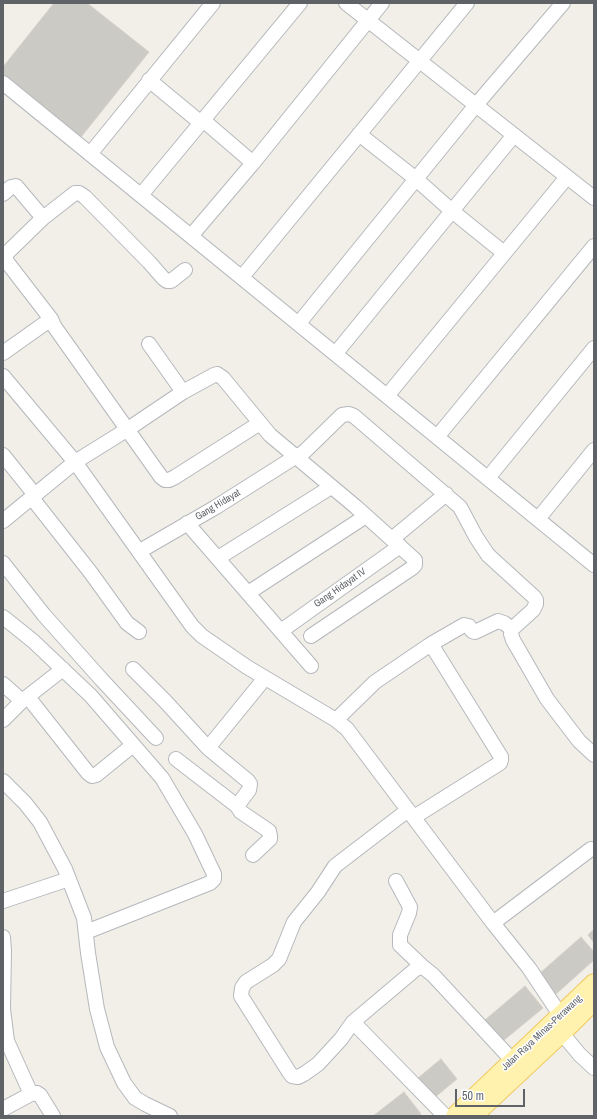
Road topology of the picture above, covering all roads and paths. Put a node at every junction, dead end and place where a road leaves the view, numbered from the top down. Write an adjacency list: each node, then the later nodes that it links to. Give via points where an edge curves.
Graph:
1 (213, 3): 9 (street)
2 (300, 3): 12 (street)
3 (346, 3): 7 (street)
4 (382, 3): 7 (street)
5 (467, 3): 8 (street)
6 (562, 3): 11 (street)
7 (368, 20): 8 (street); 16 (street)
8 (419, 61): 11 (street); 13 (street)
9 (149, 80): 12 (street); 15 (street)
10 (3, 83): 15 (street)
11 (476, 105): 14 (street); 18 (street)
12 (202, 122): 16 (street); 20 (street)
13 (359, 134): 18 (street); 29 (street)
14 (514, 135): 17 (street); 22 (street)
15 (90, 154): 20 (street)
16 (253, 163): 24 (street)
17 (567, 177): 21 (street); 26 (street)
18 (416, 179): 22 (street); 31 (street)
19 (3, 194): 23 (street, via 16,186)
20 (141, 195): 24 (street)
21 (594, 198)
22 (452, 211): 26 (street); 35 (street)
23 (43, 218): 27 (street); 28 (street, via 75,193 79,193 167,281 171,281)
24 (191, 236): 29 (street)
25 (594, 246): 41 (street)
26 (504, 253): 38 (street)
27 (4, 257): 30 (street)
28 (185, 270)
29 (242, 278): 31 (street)
30 (51, 319): 34 (street); 40 (street)
31 (299, 324): 35 (street)
32 (149, 344): 37 (street)
33 (594, 348): 46 (street)
34 (3, 353)
35 (336, 353): 38 (street)
36 (3, 376): 45 (street)
37 (183, 392): 39 (street, via 217,374); 40 (street)
38 (387, 396): 41 (street)
39 (260, 423): 40 (street, via 169,480 161,477); 44 (street)
40 (128, 429): 45 (street)
41 (437, 437): 46 (street)
42 (594, 450): 51 (street)
43 (3, 455): 49 (street)
44 (295, 457): 47 (street); 48 (street, Gang Hidayat, via 303,453 342,415 349,414); 53 (street, Gang Hidayat)
45 (75, 462): 49 (street); 55 (street)
46 (488, 478): 51 (street)
47 (331, 486): 50 (street); 57 (street)
48 (446, 494): 54 (street, Gang Hidayat IV); 61 (street, Gang Hidayat, via 460,506 488,555 536,600 533,610)
49 (34, 496): 52 (street); 63 (street, via 127,623)
50 (366, 516): 54 (street); 59 (street)
51 (538, 519): 56 (street)
52 (3, 521)
53 (187, 523): 55 (street, Gang Hidayat); 57 (street)
54 (396, 543): 62 (street, Gang Hidayat IV); 64 (street, via 414,559 415,565)
55 (140, 551): 69 (street, via 192,626 202,636)
56 (591, 557)
57 (218, 558): 59 (street)
58 (3, 564): 74 (street, via 44,615)
59 (248, 593): 62 (street)
60 (3, 617): 67 (street)
61 (512, 629): 65 (street, via 498,621 475,632 464,625); 77 (street, via 513,640 543,692 579,741)
62 (281, 631): 66 (street)
63 (139, 632)
64 (311, 636)
65 (431, 644): 73 (street, via 375,682); 81 (street, via 501,756 501,760 500,763)
66 (311, 666)
67 (63, 669): 71 (street); 75 (street, via 91,696)
68 (133, 669): 76 (street)
69 (265, 678): 73 (street); 76 (street)
70 (3, 684): 71 (street)
71 (25, 699): 72 (street); 75 (street, via 92,776)
72 (3, 720)
73 (336, 720): 81 (street, via 347,730)
74 (156, 738)
75 (133, 745): 88 (street, via 162,778 196,834 215,877 210,883)
76 (208, 748): 80 (street, via 250,784 249,790)
77 (594, 755)
78 (176, 759): 80 (street)
79 (3, 781): 84 (street, via 40,822)
80 (237, 806): 83 (street, via 270,834 270,839)
81 (411, 814): 87 (street); 93 (street, via 335,866 294,922 279,959 246,982 242,988 241,996 292,1076 301,1076 318,1064)
82 (591, 849): 87 (street)
83 (253, 855)
84 (69, 879): 86 (street); 88 (street, via 84,918)
85 (396, 881): 90 (street, via 410,907 400,935 400,945)
86 (3, 901)
87 (493, 923): 94 (street, via 529,968)
88 (86, 932): 100 (street, via 99,1016 107,1047 124,1083 135,1098)
89 (3, 937): 97 (street, via 3,1009 7,1041)
90 (423, 967): 93 (street, via 417,968); 95 (street)
91 (594, 983): 94 (main road, Jalan Raya Minas-Perawang)
92 (594, 1001): 94 (main road, Jalan Raya Minas-Perawang)
93 (354, 1022): 101 (street)
94 (563, 1023): 95 (main road, Jalan Raya Minas-Perawang); 96 (street, via 565,1037 569,1043); 103 (main road, Jalan Raya Minas-Perawang)
95 (512, 1060): 102 (main road, Jalan Raya Minas-Perawang)
96 (594, 1068)
97 (31, 1094): 98 (street); 99 (street, via 40,1093)
98 (3, 1109)
99 (53, 1116)
100 (170, 1116)
101 (445, 1116)
102 (455, 1116)
103 (473, 1116)

